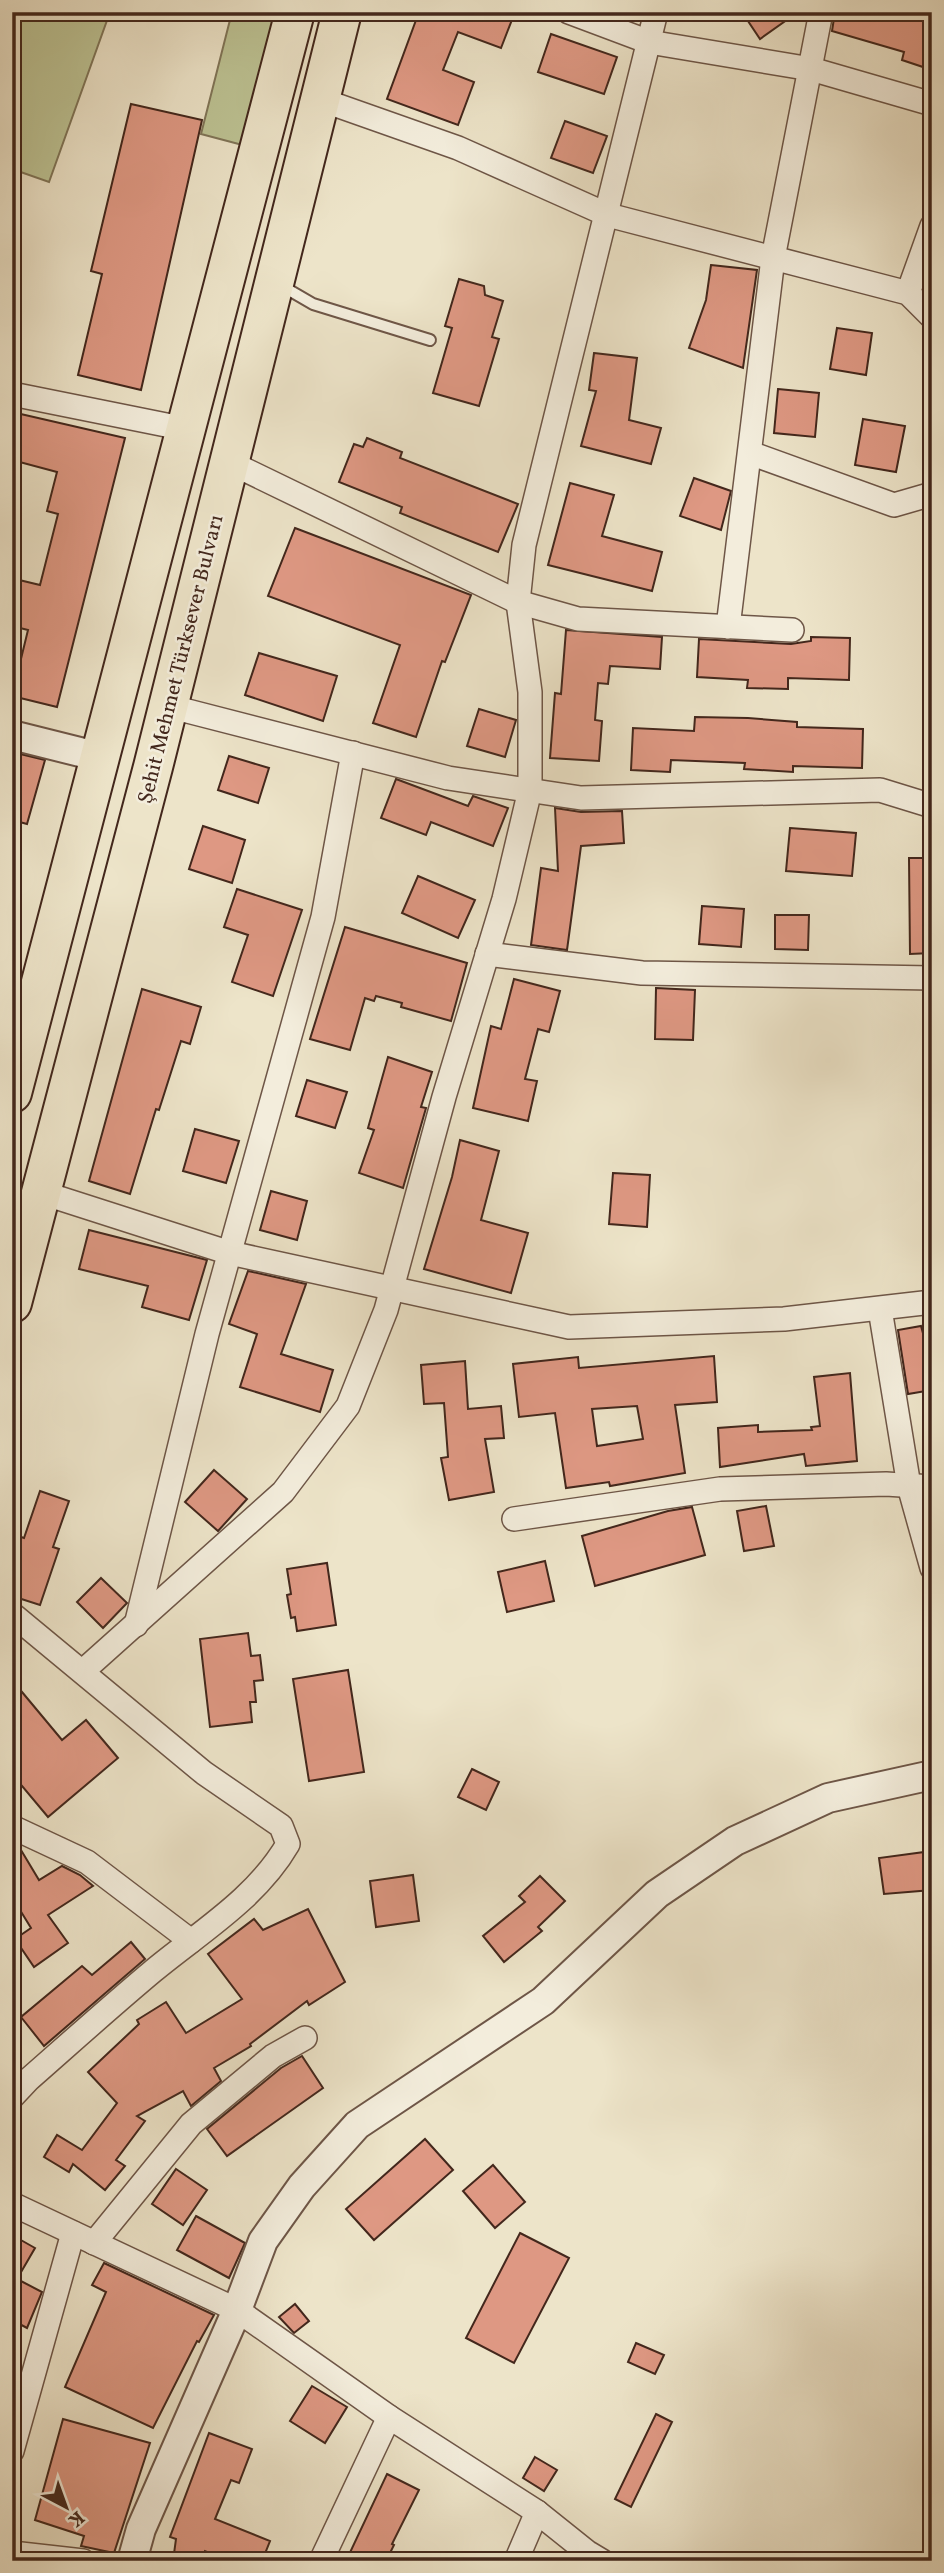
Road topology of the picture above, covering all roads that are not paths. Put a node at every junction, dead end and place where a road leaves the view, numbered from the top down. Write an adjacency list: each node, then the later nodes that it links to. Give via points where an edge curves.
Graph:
1 (295, 12): 13 (highway)
2 (342, 12): 8 (highway, Şehit Mehmet Türksever Bulvarı)
3 (569, 12): 6 (street)
4 (656, 12): 6 (street)
5 (821, 12): 7 (street)
6 (649, 42): 7 (street); 10 (street)
7 (811, 69): 9 (street); 12 (street)
8 (319, 99): 10 (street, via 457,148); 14 (highway, Şehit Mehmet Türksever Bulvarı)
9 (932, 104)
10 (608, 215): 12 (street); 23 (street, via 524,545)
11 (932, 226): 15 (street)
12 (773, 258): 15 (street); 20 (street)
13 (229, 265): 14 (highway); 19 (highway)
14 (274, 281): 17 (lane, via 313,304); 21 (highway, Şehit Mehmet Türksever Bulvarı)
15 (908, 293): 16 (street)
16 (932, 317)
17 (430, 340)
18 (12, 394): 19 (street)
19 (186, 429): 29 (highway)
20 (750, 453): 22 (street, via 894,505); 24 (street)
21 (229, 462): 23 (street); 26 (highway, Şehit Mehmet Türksever Bulvarı)
22 (932, 494)
23 (518, 602): 24 (street, via 578,619); 30 (street, via 530,692)
24 (728, 626): 25 (street)
25 (792, 630)
26 (168, 706): 28 (street); 35 (highway, Şehit Mehmet Türksever Bulvarı)
27 (12, 735): 29 (street)
28 (353, 754): 30 (street, via 448,778); 36 (street, via 323,917)
29 (100, 757): 34 (highway)
30 (530, 790): 31 (street, via 581,798 880,790); 32 (street)
31 (932, 806)
32 (487, 954): 33 (street, via 642,973); 37 (street)
33 (932, 978)
34 (12, 1093)
35 (43, 1193): 36 (street); 39 (highway, Şehit Mehmet Türksever Bulvarı)
36 (230, 1253): 37 (street); 45 (street)
37 (391, 1290): 40 (street, via 569,1327 784,1320); 45 (street, via 348,1406 284,1492)
38 (932, 1302): 40 (street)
39 (12, 1303)
40 (880, 1309): 41 (street)
41 (920, 1487): 42 (street, via 720,1489); 43 (street)
42 (514, 1519)
43 (932, 1568)
44 (12, 1614): 46 (street)
45 (136, 1625): 46 (street)
46 (83, 1671): 49 (street, via 204,1773 281,1826 288,1844 274,1867 253,1891)
47 (932, 1775): 55 (street, via 828,1798 735,1841 656,1894 543,2001 357,2126 302,2186 263,2241)
48 (12, 1827): 49 (street, via 87,1862)
49 (191, 1941): 51 (street)
50 (304, 2038): 54 (street, via 273,2056 191,2124)
51 (12, 2097)
52 (12, 2204): 53 (street)
53 (73, 2233): 54 (street); 57 (street)
54 (94, 2243): 55 (street)
55 (237, 2310): 56 (street); 61 (street, via 141,2529)
56 (389, 2417): 58 (street); 62 (street)
57 (12, 2451)
58 (537, 2512): 63 (street); 64 (street)
59 (12, 2553): 60 (street)
60 (83, 2561)
61 (132, 2561)
62 (321, 2561)
63 (516, 2561)
64 (602, 2561)

